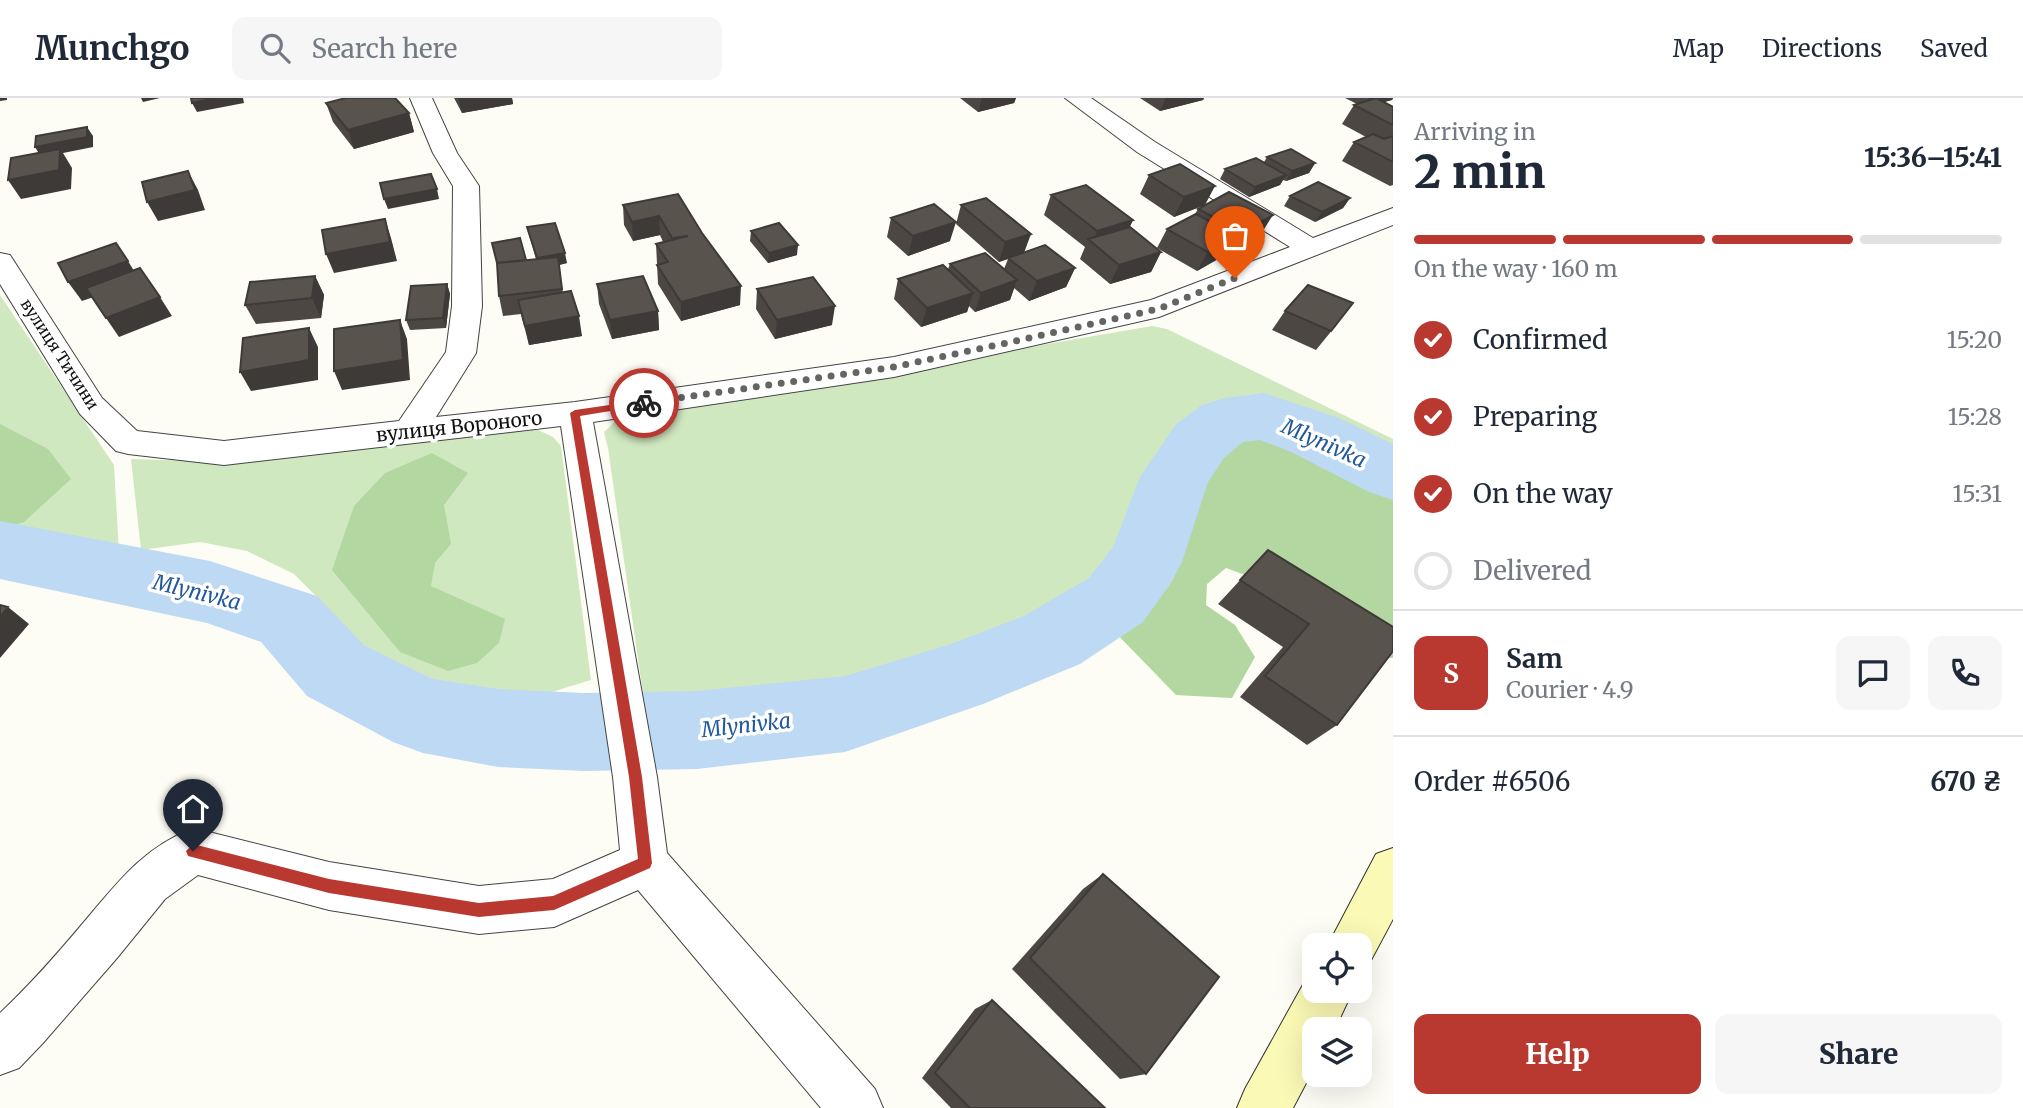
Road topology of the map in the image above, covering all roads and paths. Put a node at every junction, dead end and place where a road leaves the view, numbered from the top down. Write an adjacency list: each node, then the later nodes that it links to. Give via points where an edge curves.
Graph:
1 (421, 98): 7 (street, via 445,153 466,186 467,306 461,353)
2 (1076, 98): 4 (street, via 1146,147)
3 (1393, 216): 4 (street, вулиця Вороного)
4 (1311, 248): 6 (street, вулиця Вороного, via 1158,309 1002,344 894,367)
5 (0, 261): 8 (street, вулиця Тичини, via 91,406)
6 (575, 413): 7 (street, вулиця Вороного); 9 (street)
7 (409, 432): 8 (street, вулиця Вороного, via 224,453)
8 (128, 442)
9 (645, 863): 13 (street, via 554,903 479,910 329,886 193,851 148,882); 14 (street)
10 (1393, 872): 11 (main road)
11 (1360, 933)
12 (1321, 1003): 15 (main road)
13 (0, 1049)
14 (856, 1108)
15 (1264, 1108)

